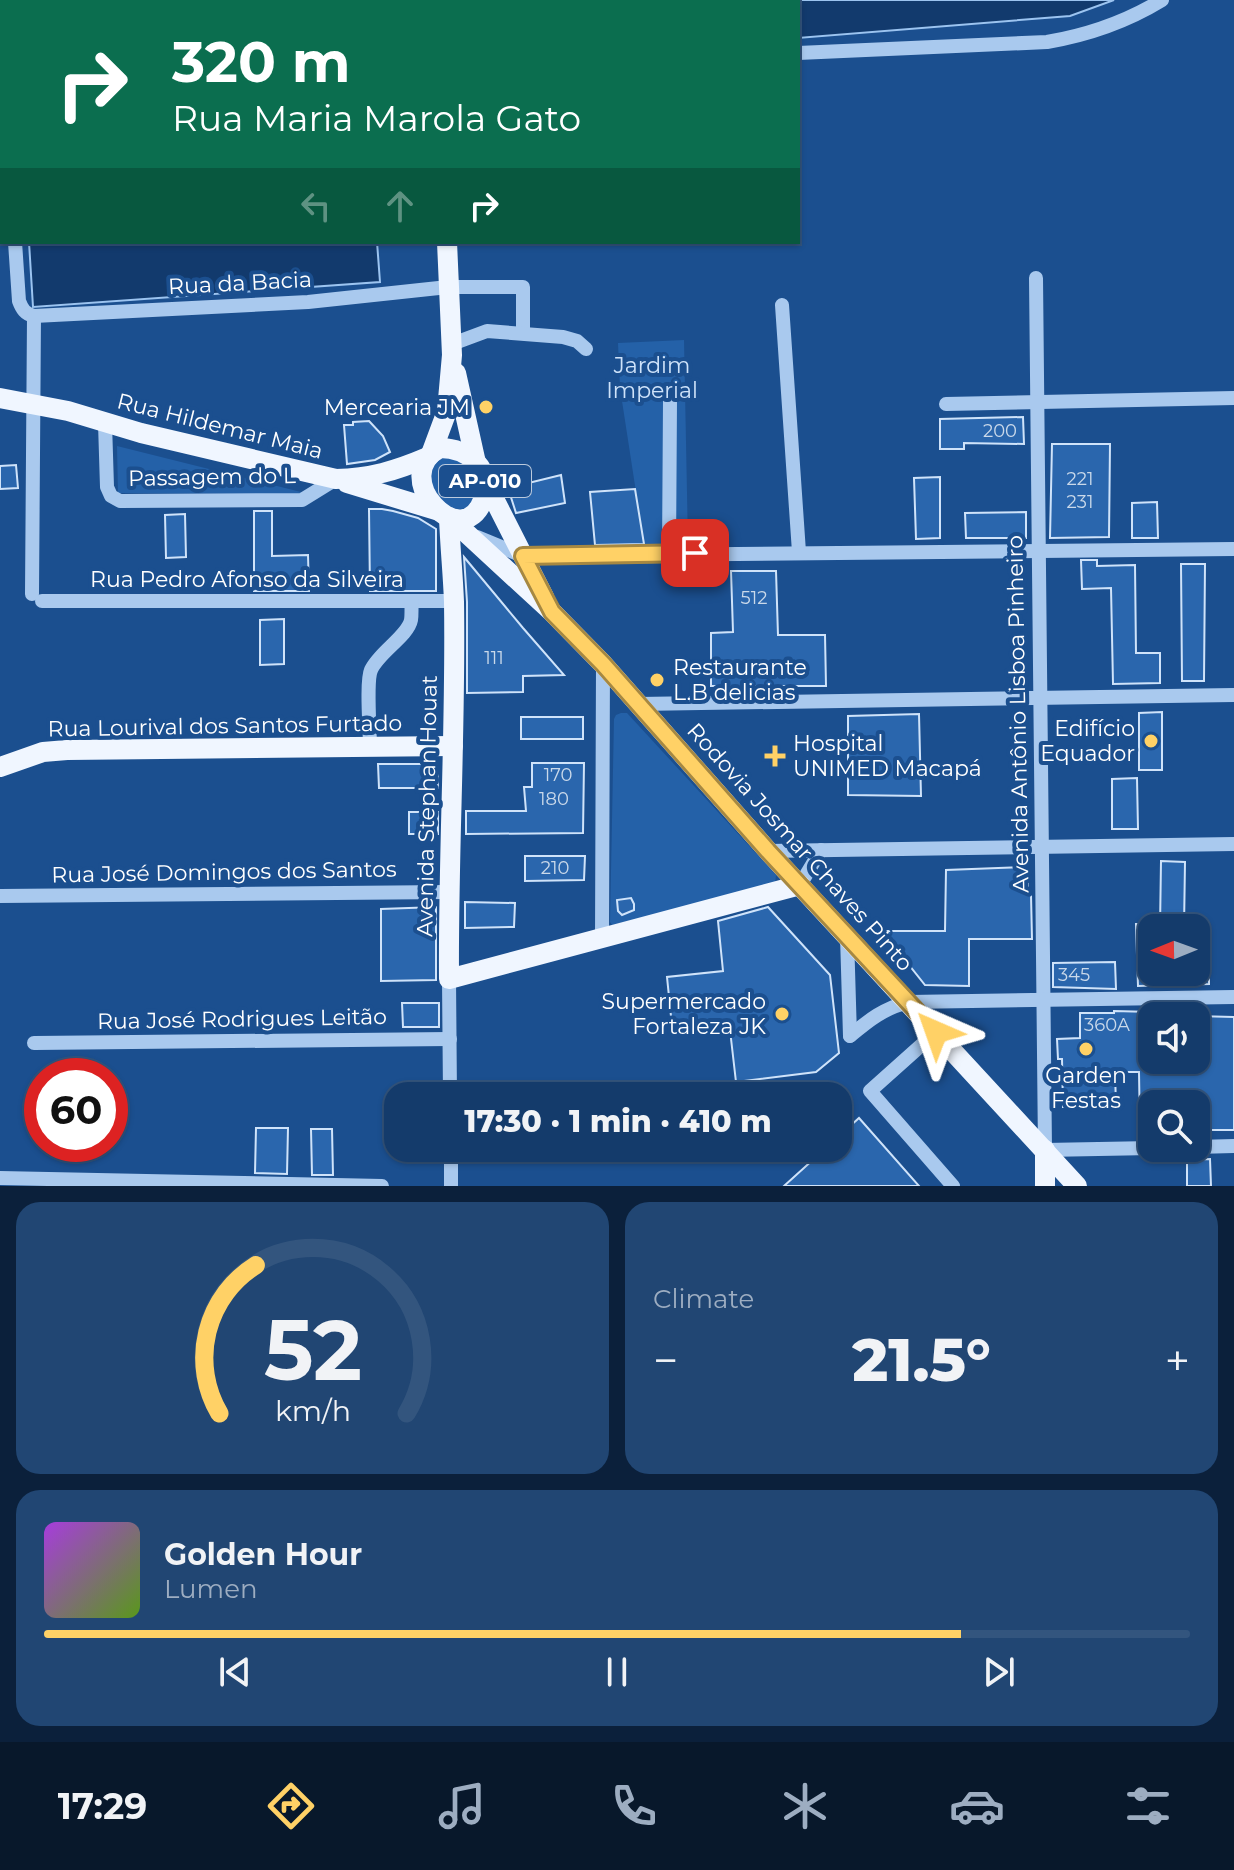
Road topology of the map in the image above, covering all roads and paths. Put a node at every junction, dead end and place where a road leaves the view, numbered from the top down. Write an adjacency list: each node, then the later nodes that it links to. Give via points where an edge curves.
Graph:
1 (1162, 0): 2 (street, via 1112,25 1047,42)
2 (800, 53)
3 (15, 244): 8 (street, via 19,301)
4 (447, 244): 6 (main road, Rodovia Josmar Chaves Pinto / AP-010)
5 (1036, 278): 15 (street, Avenida Antônio Lisboa Pinheiro)
6 (448, 287): 8 (street, Rua da Bacia, via 308,302); 9 (street, Rua da Bacia, via 523,287); 10 (main road, Rodovia Josmar Chaves Pinto / AP-010)
7 (782, 305): 25 (street)
8 (34, 316): 16 (street)
9 (523, 333): 10 (street, via 487,331); 11 (street, via 563,337)
10 (452, 349): 19 (main road, Rodovia Josmar Chaves Pinto / AP-010, via 447,411); 20 (main road, Rodovia Josmar Chaves Pinto / AP-010)
11 (586, 349)
12 (0, 398): 16 (main road, Rua Hildemar Maia)
13 (1234, 398): 15 (street)
14 (670, 401): 26 (street)
15 (1037, 402): 17 (street); 24 (street, Avenida Antônio Lisboa Pinheiro)
16 (32, 404): 18 (main road, Rua Hildemar Maia); 28 (street, Rua Pedro Afonso da Silveira, via 37,598)
17 (946, 404)
18 (105, 423): 21 (main road, Rua Hildemar Maia); 21 (street, Passagem do L, via 107,487 120,501 302,500)
19 (429, 455): 20 (main road, AP-010, via 440,448 455,449 470,456); 21 (main road, Rua Hildemar Maia, via 364,478); 22 (main road, AP-010, via 423,485 432,505)
20 (480, 472): 22 (main road, AP-010, via 481,505 471,516); 27 (main road, Rodovia Josmar Chaves Pinto / AP-010)
21 (336, 479): 22 (main road)
22 (451, 519): 27 (street); 29 (main road, Avenida Stephan Houat); 30 (main road, Rodovia Josmar Chaves Pinto / AP-010)
23 (1234, 549): 24 (street)
24 (1038, 551): 25 (street); 33 (street, Avenida Antônio Lisboa Pinheiro)
25 (799, 552): 26 (street)
26 (669, 553): 27 (street)
27 (523, 556): 30 (main road, Rodovia Josmar Chaves Pinto / AP-010)
28 (412, 601): 29 (street, Rua Pedro Afonso da Silveira); 36 (street, via 411,623 370,671)
29 (454, 601): 35 (main road, Avenida Stephan Houat)
30 (552, 612): 31 (main road, Rodovia Josmar Chaves Pinto / AP-010)
31 (603, 664): 34 (main road, Rodovia Josmar Chaves Pinto / AP-010); 46 (street)
32 (1234, 695): 33 (street)
33 (1040, 698): 34 (street); 39 (street, Avenida Antônio Lisboa Pinheiro)
34 (639, 704): 41 (main road, Rodovia Josmar Chaves Pinto / AP-010)
35 (453, 746): 36 (main road, Rua Lourival dos Santos Furtado); 43 (main road, Avenida Stephan Houat)
36 (370, 747): 37 (main road, Rua Lourival dos Santos Furtado, via 67,750)
37 (0, 767)
38 (1234, 844): 39 (street)
39 (1041, 847): 40 (street); 49 (street, Avenida Antônio Lisboa Pinheiro)
40 (821, 850): 41 (street); 42 (street)
41 (768, 851): 42 (main road, Rodovia Josmar Chaves Pinto / AP-010)
42 (800, 885): 45 (main road, Rodovia Josmar Chaves Pinto / AP-010); 46 (main road)
43 (448, 892): 44 (street, Rua José Domingos dos Santos); 47 (main road, Avenida Stephan Houat)
44 (0, 896)
45 (847, 936): 50 (main road, Rodovia Josmar Chaves Pinto / AP-010); 50 (street, via 850,1036 874,1016)
46 (602, 939): 47 (main road)
47 (449, 979): 52 (street, Avenida Stephan Houat)
48 (1234, 997): 49 (street)
49 (1043, 1000): 50 (street); 58 (street, Avenida Antônio Lisboa Pinheiro)
50 (909, 1002): 51 (main road, Rodovia Josmar Chaves Pinto / AP-010)
51 (936, 1032): 58 (main road, Rodovia Josmar Chaves Pinto / AP-010); 63 (street, via 870,1091)
52 (450, 1039): 53 (street, Rua José Rodrigues Leitão); 54 (street, Avenida Stephan Houat)
53 (34, 1043)
54 (450, 1082)
55 (1234, 1146): 56 (street)
56 (1210, 1147)
57 (1138, 1148): 58 (street)
58 (1045, 1150): 64 (main road); 65 (main road, Rodovia Josmar Chaves Pinto / AP-010)
59 (451, 1162): 62 (street)
60 (0, 1178): 61 (street)
61 (382, 1186)
62 (451, 1186)
63 (953, 1186)
64 (1045, 1186)
65 (1077, 1186)

